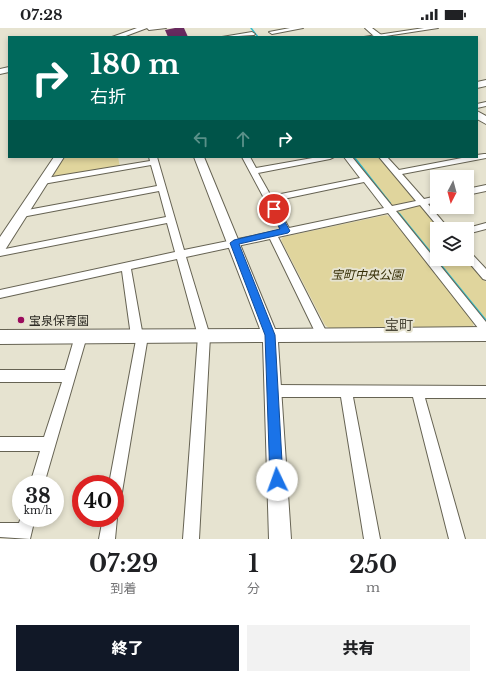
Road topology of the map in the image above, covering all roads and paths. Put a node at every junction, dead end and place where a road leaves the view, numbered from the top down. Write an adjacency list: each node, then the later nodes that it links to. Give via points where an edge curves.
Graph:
1 (147, 28): 2 (street); 7 (street)
2 (164, 28)
3 (247, 28): 9 (street)
4 (301, 28): 8 (street)
5 (368, 28): 12 (street)
6 (436, 28): 12 (street)
7 (132, 30): 10 (street)
8 (271, 30)
9 (253, 35): 11 (street)
10 (118, 36)
11 (239, 36)
12 (379, 36)
13 (478, 115): 14 (street)
14 (486, 121)
15 (485, 157): 24 (street)
16 (58, 158): 26 (street)
17 (199, 158): 41 (street)
18 (247, 158): 23 (street)
19 (325, 158): 23 (street)
20 (349, 158): 25 (street)
21 (383, 158): 24 (street)
22 (154, 159): 26 (street); 27 (street)
23 (254, 171): 30 (street)
24 (397, 174): 32 (street)
25 (366, 179): 30 (street); 33 (street)
26 (43, 181): 34 (street)
27 (162, 188): 34 (street); 35 (street)
28 (486, 188): 29 (street)
29 (474, 191)
30 (268, 199): 39 (street)
31 (430, 200): 32 (street)
32 (422, 202): 33 (street); 36 (street)
33 (389, 208): 39 (street); 50 (street)
34 (22, 214): 42 (street)
35 (170, 219): 43 (street); 44 (street)
36 (439, 222)
37 (486, 226): 38 (street)
38 (474, 229)
39 (286, 231): 40 (street)
40 (272, 234): 41 (street); 53 (street)
41 (234, 243): 44 (street); 52 (street)
42 (0, 247)
43 (0, 252)
44 (180, 254): 46 (street); 56 (street)
45 (474, 260): 47 (street)
46 (126, 266): 49 (street); 55 (street)
47 (482, 266): 48 (street)
48 (486, 276)
49 (0, 294)
50 (486, 330)
51 (486, 334): 53 (street)
52 (270, 335): 53 (street); 56 (street); 60 (street)
53 (322, 335)
54 (80, 336): 55 (street); 57 (street); 59 (street)
55 (140, 336): 56 (street); 67 (street)
56 (204, 336): 72 (street)
57 (0, 337)
58 (0, 376): 59 (street)
59 (69, 376): 65 (street)
60 (272, 391): 61 (street); 73 (street)
61 (346, 391): 62 (street); 74 (street)
62 (417, 391): 63 (street); 75 (street)
63 (485, 394)
64 (0, 444): 65 (street)
65 (49, 444): 66 (street)
66 (40, 475)
67 (118, 475)
68 (109, 527): 71 (street)
69 (24, 529): 70 (street)
70 (0, 530)
71 (107, 539)
72 (191, 539)
73 (280, 539)
74 (372, 539)
75 (457, 539)

